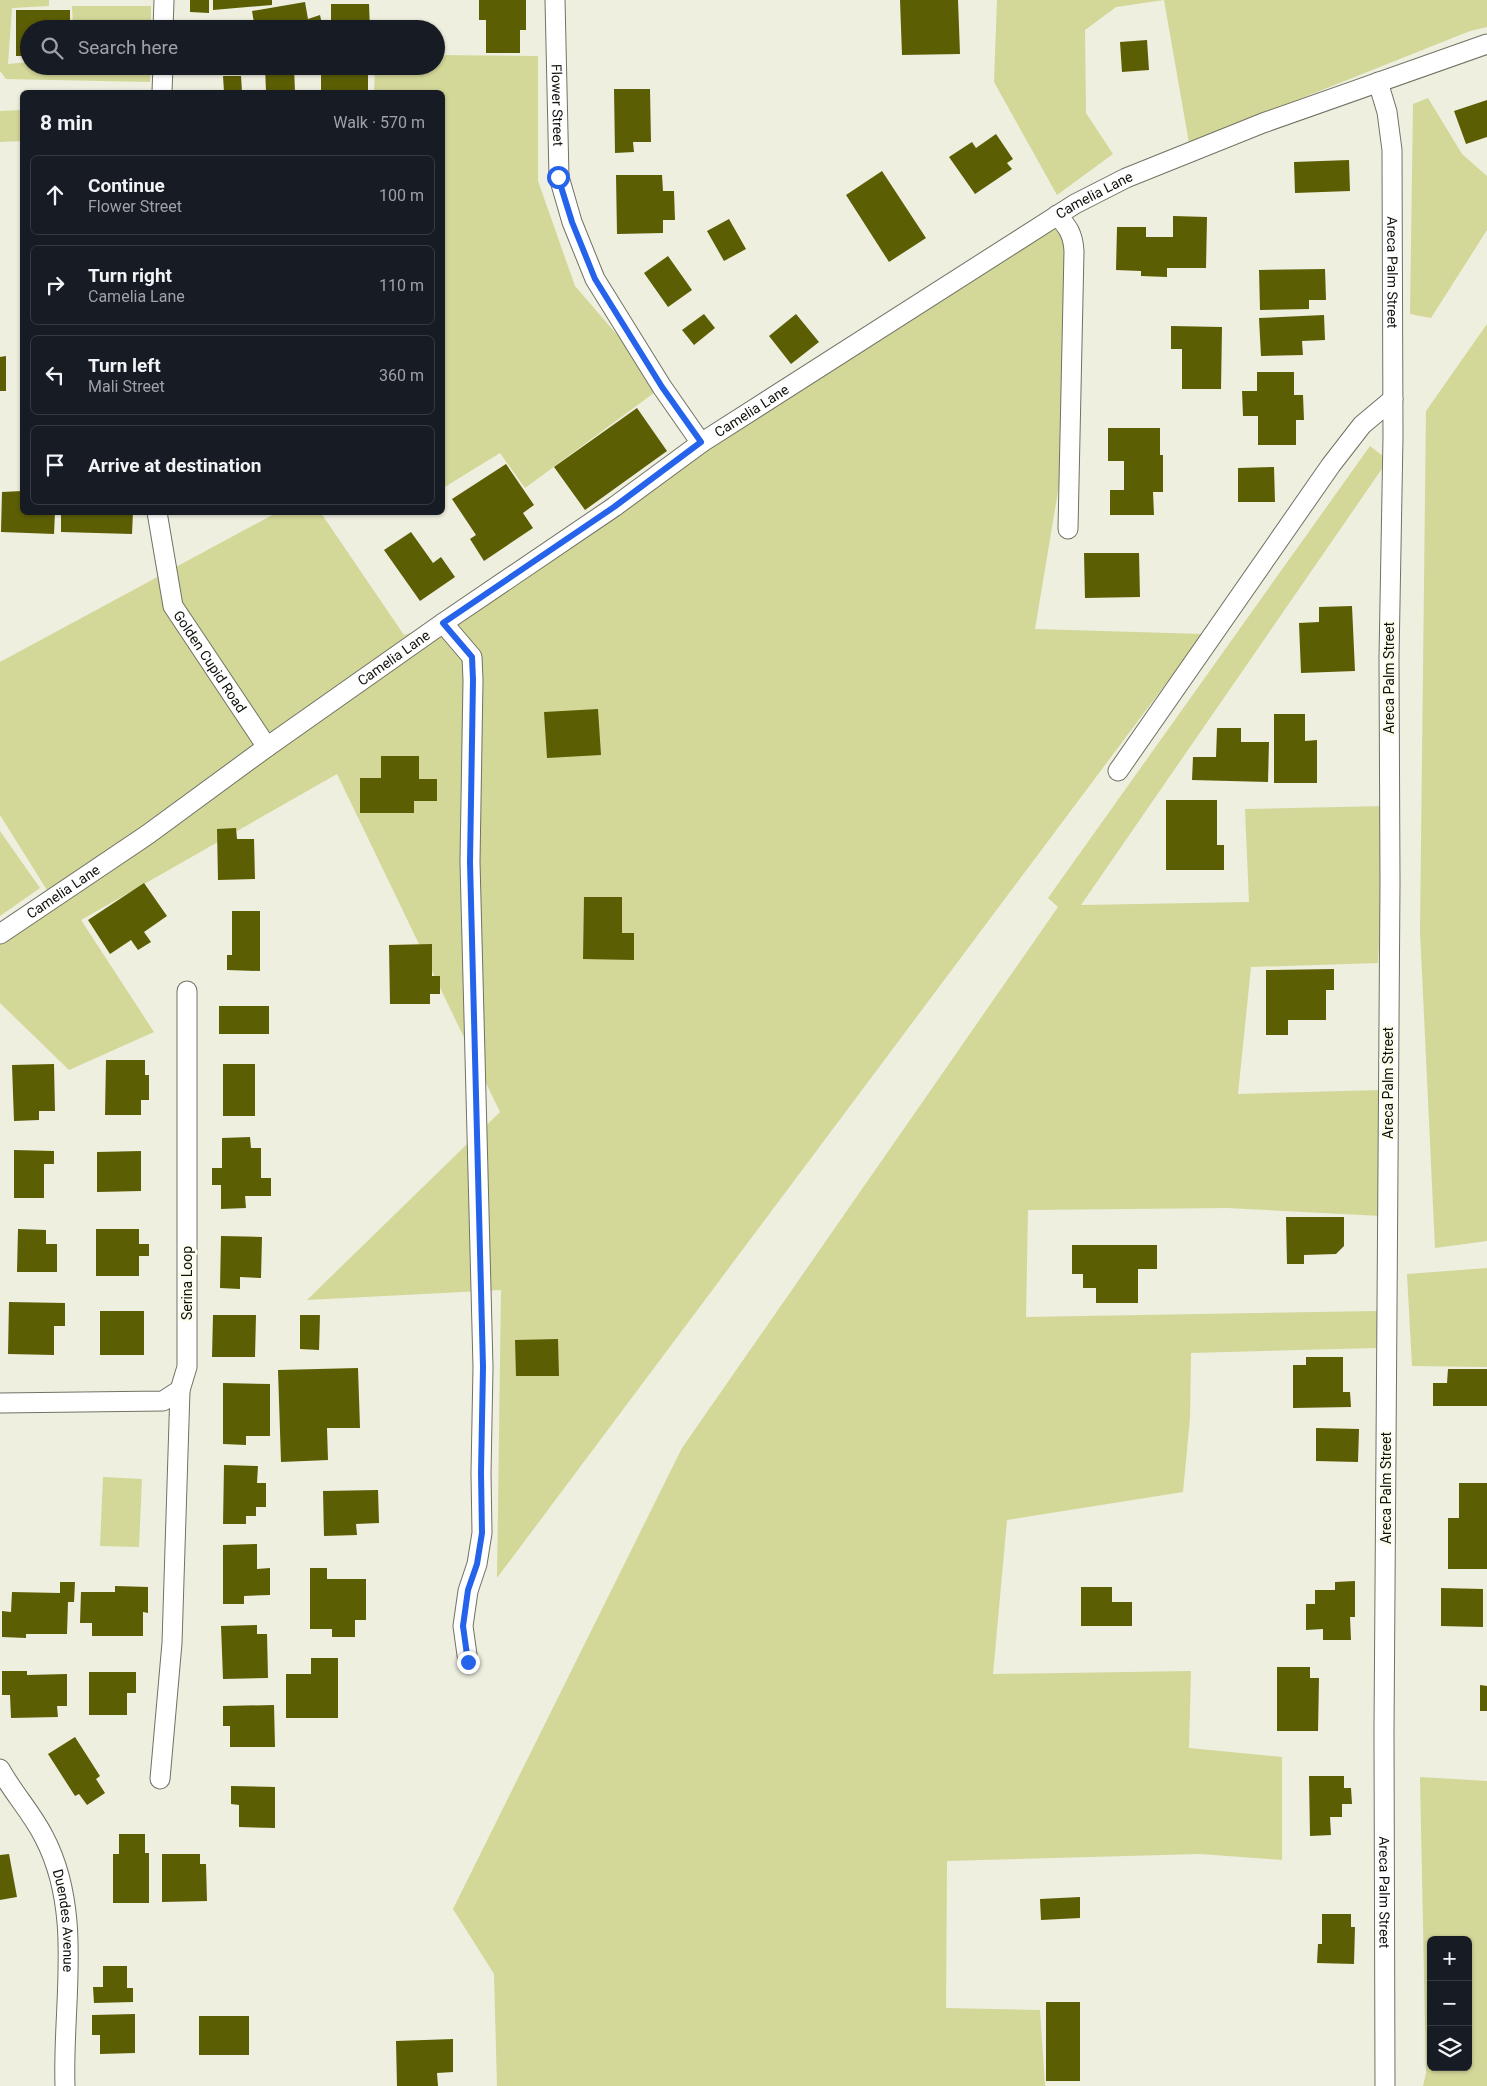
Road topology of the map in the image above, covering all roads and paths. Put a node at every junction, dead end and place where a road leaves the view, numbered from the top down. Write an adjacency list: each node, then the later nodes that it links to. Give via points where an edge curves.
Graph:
1 (164, 0): 3 (street)
2 (555, 0): 10 (street, Flower Street, via 558,177 572,222 595,279 662,387)
3 (163, 20)
4 (1487, 44): 6 (street, Camelia Lane)
5 (163, 75): 7 (street)
6 (1378, 82): 8 (street, Camelia Lane, via 1263,123 1126,178); 9 (street, Areca Palm Street, via 1387,112 1392,150)
7 (162, 90)
8 (1057, 216): 10 (street, Camelia Lane); 12 (street, via 1070,229 1074,239)
9 (1392, 399): 15 (street, via 1362,424 1331,465); 24 (street, Areca Palm Street)
10 (701, 442): 13 (street, Camelia Lane, via 614,507)
11 (158, 515): 14 (street, Golden Cupid Road, via 173,606)
12 (1068, 529)
13 (443, 623): 14 (street, Camelia Lane); 20 (street, via 472,657 473,680 470,862 483,1367 482,1533 463,1626)
14 (267, 747): 16 (street, Camelia Lane, via 147,835)
15 (1118, 771)
16 (0, 934)
17 (187, 990): 18 (street, Serina Loop, via 188,1367)
18 (180, 1390): 19 (street, via 163,1401); 22 (street, Serina Loop, via 172,1643)
19 (0, 1403)
20 (468, 1662)
21 (0, 1769): 23 (street, Duendes Avenue, via 45,1837 63,1886 68,1948)
22 (160, 1779)
23 (65, 2086)
24 (1385, 2086)

